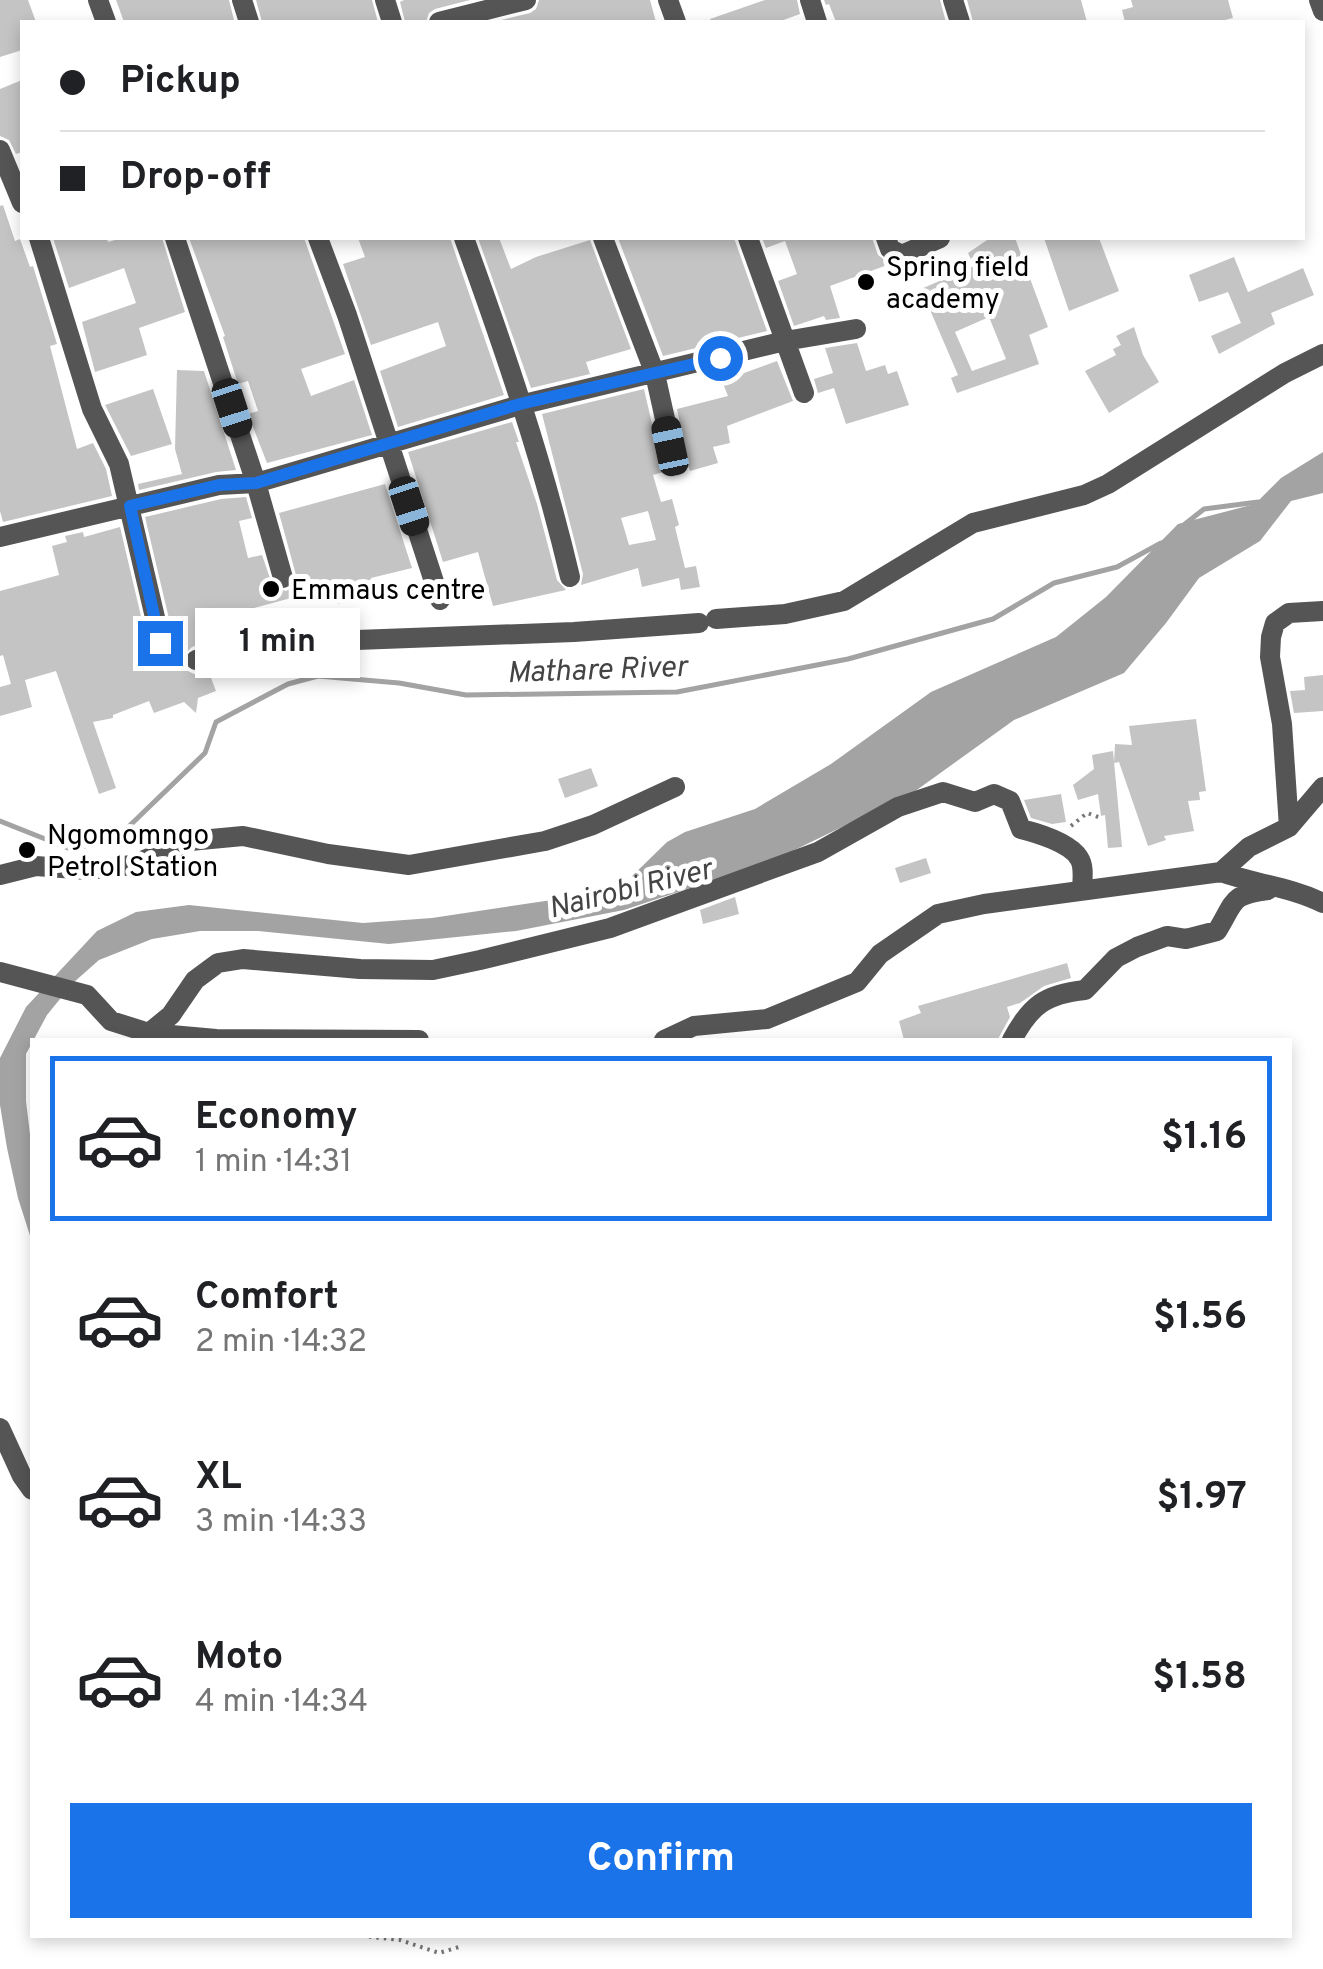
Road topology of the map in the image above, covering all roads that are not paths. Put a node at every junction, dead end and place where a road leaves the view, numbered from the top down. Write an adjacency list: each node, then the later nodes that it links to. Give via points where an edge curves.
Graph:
1 (524, 0): 4 (street)
2 (1320, 0): 3 (street)
3 (1323, 11)
4 (447, 20)
5 (7, 159): 6 (street)
6 (20, 196)
7 (40, 240): 24 (street)
8 (175, 240): 23 (street)
9 (319, 240): 21 (street)
10 (465, 240): 20 (street)
11 (605, 240): 18 (street)
12 (749, 240): 16 (street)
13 (887, 240): 14 (street, via 902,255)
14 (936, 240)
15 (856, 329): 16 (street)
16 (785, 341): 18 (street); 19 (street)
17 (1323, 354): 31 (street, via 1108,484 973,523 844,601 786,614 574,632 303,642 229,649)
18 (654, 374): 20 (street); 22 (street)
19 (804, 393)
20 (520, 404): 21 (street); 26 (street)
21 (388, 444): 23 (street); 28 (street)
22 (670, 446)
23 (256, 483): 24 (street); 27 (street)
24 (130, 506): 25 (street); 30 (street)
25 (0, 536)
26 (570, 577)
27 (283, 578)
28 (440, 600)
29 (1323, 611): 34 (street, via 1289,613 1275,623 1271,637)
30 (160, 643)
31 (196, 660)
32 (675, 787): 36 (street, via 545,841 410,865 243,836 190,841 132,866 36,866)
33 (1323, 787): 34 (street)
34 (1289, 827): 35 (street, via 1249,847)
35 (1221, 872): 37 (street); 38 (street)
36 (0, 875)
37 (1285, 888): 39 (street); 44 (street, via 1242,894 1215,932 1167,936 1116,958 1085,990 1034,1005)
38 (1082, 890): 41 (street, via 1076,854 1021,829 1010,801 994,794 975,802 943,792 898,806 818,852 628,922 480,960 433,970 243,958 218,964); 43 (street, via 938,914 880,954 857,982 767,1019 694,1026)
39 (1323, 903)
40 (0, 972): 41 (street, via 88,995 112,1021)
41 (149, 1033): 42 (street)
42 (198, 1038)
43 (668, 1038)
44 (1013, 1038)
45 (0, 1428): 46 (street)
46 (30, 1487)

